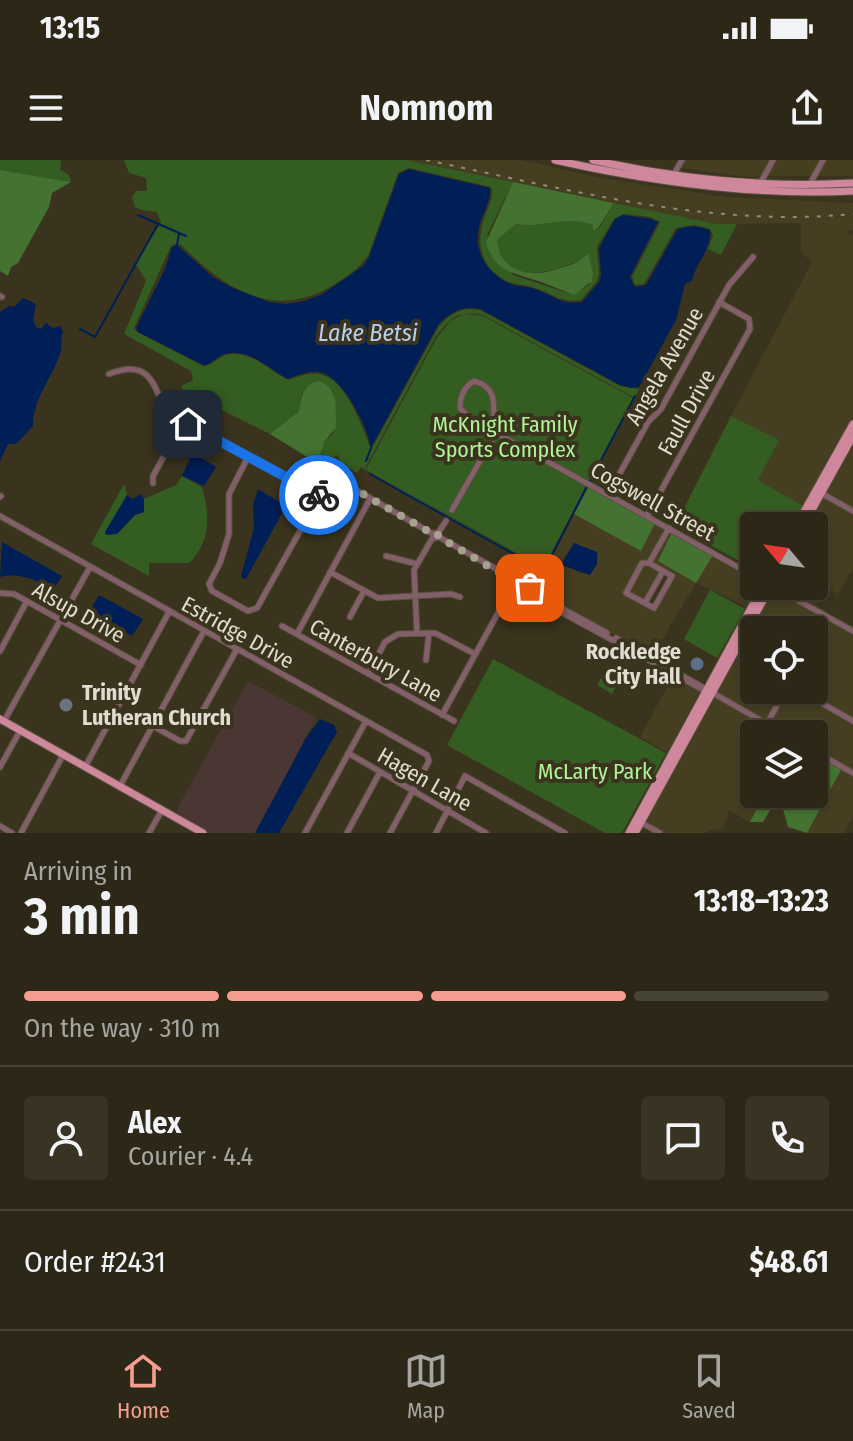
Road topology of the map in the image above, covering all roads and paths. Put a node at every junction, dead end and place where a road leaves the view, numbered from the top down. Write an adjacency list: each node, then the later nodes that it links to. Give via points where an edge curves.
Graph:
1 (555, 160): 6 (main road)
2 (593, 160): 6 (main road)
3 (682, 160): 7 (street)
4 (773, 160): 8 (street)
5 (823, 160): 10 (street)
6 (602, 164): 7 (main road); 7 (main road, via 660,180)
7 (672, 178): 8 (main road); 11 (main road)
8 (761, 182): 10 (main road); 11 (street)
9 (853, 183): 10 (main road)
10 (810, 184)
11 (757, 190): 12 (main road)
12 (853, 191)
13 (753, 257): 14 (street, Angela Avenue)
14 (719, 302): 22 (street, Angela Avenue); 30 (street, Faull Drive, via 750,322 750,329)
15 (109, 374): 16 (street, via 124,369 143,372)
16 (180, 426): 19 (street, via 188,424); 20 (street)
17 (852, 430): 21 (main road); 21 (main road)
18 (495, 432): 18 (street, Cogswell Street, via 460,408 474,381 494,396); 22 (street, Cogswell Street); 25 (street)
19 (248, 457): 23 (street); 23 (street, via 229,494 229,534 209,584 212,591 248,611 257,608)
20 (153, 483)
21 (819, 492): 26 (street); 27 (main road); 28 (main road)
22 (608, 495): 30 (street, Cogswell Street)
23 (318, 496): 24 (street, via 332,478)
24 (370, 499): 33 (street); 40 (street)
25 (452, 510)
26 (853, 511)
27 (805, 512)
28 (810, 512)
29 (0, 516): 37 (street, Estridge Drive)
30 (647, 516): 32 (street, Cogswell Street)
31 (446, 521): 33 (street)
32 (669, 528): 35 (street); 38 (street, Cogswell Street)
33 (436, 535): 36 (street); 41 (street)
34 (386, 556): 36 (street)
35 (649, 563): 39 (street); 50 (street, via 642,563 626,593)
36 (417, 564): 44 (street)
37 (90, 567): 51 (street, Estridge Drive); 53 (street)
38 (740, 568)
39 (663, 571): 50 (street); 50 (street, via 672,576 654,608)
40 (330, 572): 42 (street); 59 (street)
41 (515, 582): 63 (street); 67 (street)
42 (364, 591): 44 (street, via 378,598); 52 (street)
43 (0, 593): 49 (street, Alsup Drive)
44 (415, 596): 45 (street); 57 (street)
45 (460, 597)
46 (757, 600): 60 (main road)
47 (762, 600): 60 (main road)
48 (797, 600): 56 (street)
49 (27, 601): 53 (street, Alsup Drive); 62 (street)
50 (645, 603)
51 (169, 612): 55 (street, Estridge Drive); 65 (street)
52 (350, 617)
53 (60, 620): 65 (street, Alsup Drive); 70 (street)
54 (282, 626): 59 (street, Canterbury Lane)
55 (204, 631): 61 (street, Estridge Drive); 75 (street)
56 (853, 631)
57 (417, 633): 58 (street); 66 (street, via 389,638)
58 (429, 633): 63 (street); 64 (street)
59 (297, 634): 66 (street, Canterbury Lane)
60 (738, 640): 67 (main road)
61 (237, 649): 72 (street, Estridge Drive); 75 (street, via 186,741)
62 (0, 651)
63 (475, 654): 69 (street)
64 (426, 660)
65 (141, 665): 81 (street)
66 (368, 674): 69 (street, Canterbury Lane)
67 (708, 691): 71 (street); 88 (main road)
68 (823, 704): 74 (street)
69 (442, 715): 73 (street, Canterbury Lane)
70 (2, 720): 76 (main road)
71 (760, 720)
72 (366, 721): 77 (street); 85 (street, Estridge Drive, via 427,755 429,761)
73 (454, 721)
74 (853, 721)
75 (153, 726): 84 (street)
76 (20, 731): 78 (main road); 80 (street)
77 (348, 753): 82 (street, Hagen Lane); 95 (street)
78 (63, 755): 81 (main road); 92 (street)
79 (828, 759): 83 (street)
80 (0, 767)
81 (85, 767): 84 (main road)
82 (380, 772): 85 (street, Hagen Lane); 96 (street)
83 (853, 773)
84 (120, 786): 86 (main road)
85 (413, 791): 87 (street, Hagen Lane); 97 (street)
86 (162, 810): 93 (street); 94 (main road)
87 (448, 811): 90 (street, Hagen Lane); 98 (street); 99 (street, via 465,776)
88 (638, 820): 100 (main road); 101 (main road); 102 (street)
89 (0, 826): 91 (street)
90 (482, 832)
91 (12, 833)
92 (21, 833)
93 (149, 833)
94 (203, 833)
95 (305, 833)
96 (347, 833)
97 (390, 833)
98 (436, 833)
99 (565, 833)
100 (629, 833)
101 (635, 833)
102 (660, 833)

